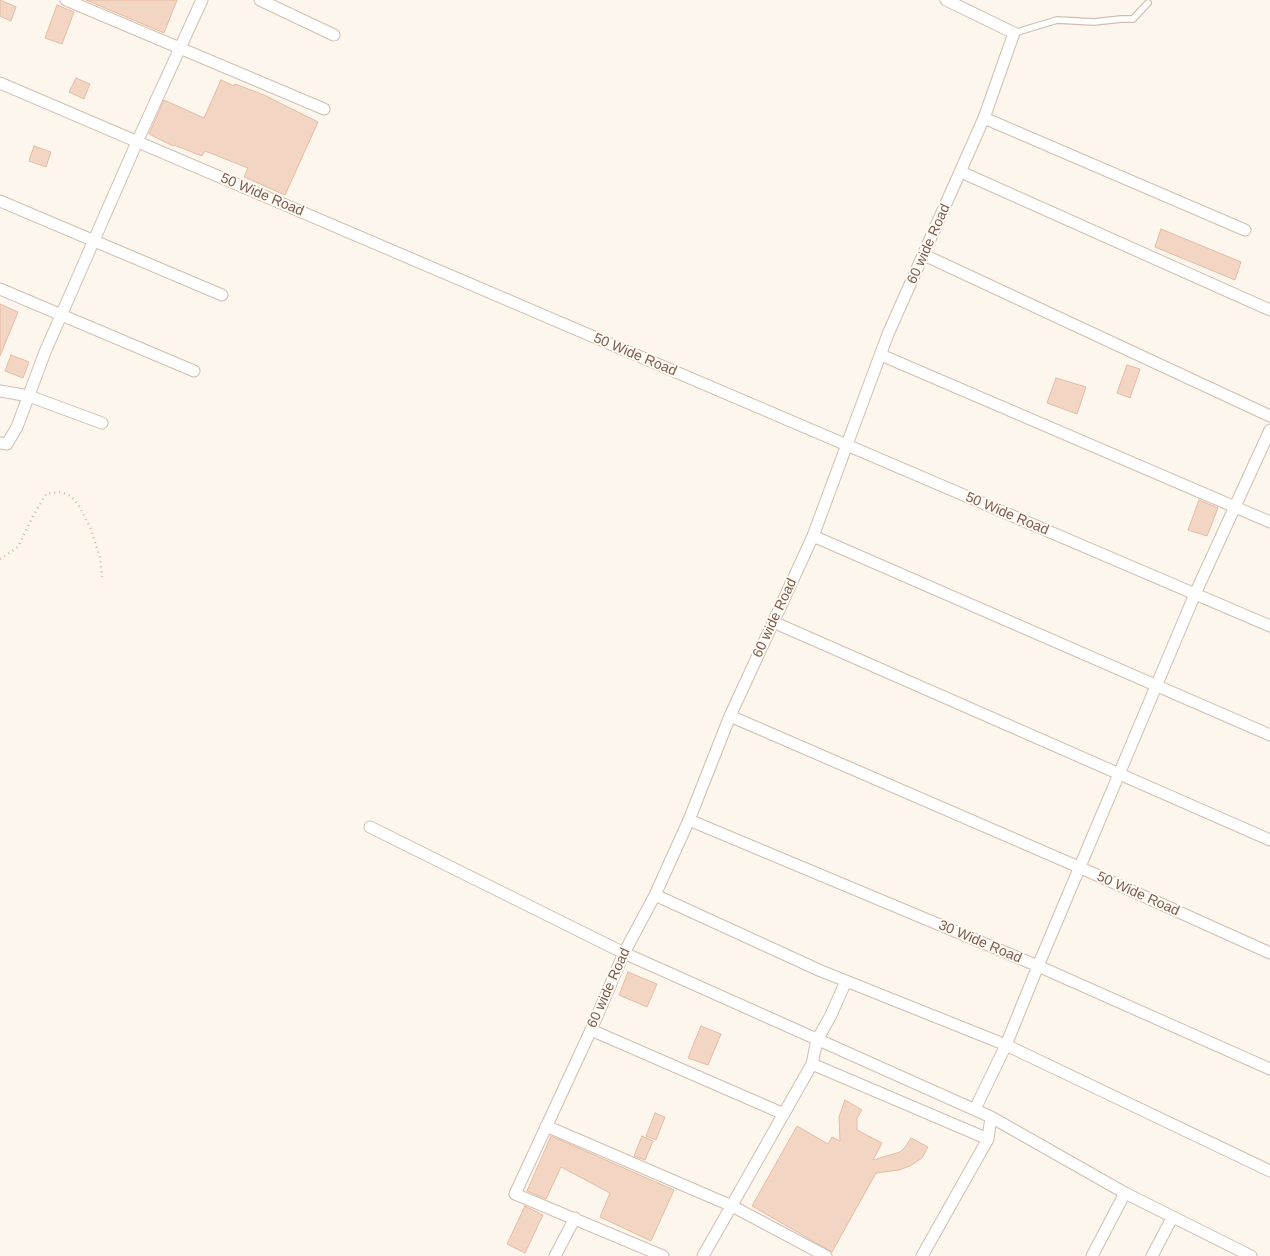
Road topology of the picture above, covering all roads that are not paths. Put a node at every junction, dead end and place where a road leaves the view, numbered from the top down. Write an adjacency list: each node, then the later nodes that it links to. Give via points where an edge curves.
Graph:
1 (66, 0): 8 (street)
2 (202, 0): 8 (street)
3 (260, 0): 7 (street)
4 (946, 0): 6 (street)
5 (1148, 3): 6 (lane, via 1133,19 1057,20)
6 (1014, 33): 11 (street, 60 wide Road)
7 (334, 35)
8 (181, 48): 10 (street); 12 (street)
9 (0, 83): 12 (street, 50 Wide Road)
10 (324, 109)
11 (984, 118): 13 (street, 60 wide Road); 15 (street)
12 (137, 142): 16 (street); 30 (street, 50 Wide Road)
13 (961, 172): 17 (street, 60 wide Road); 20 (street)
14 (0, 201): 16 (street)
15 (1245, 230)
16 (94, 241): 19 (street); 21 (street)
17 (924, 255): 22 (street, 60 wide Road); 26 (street)
18 (0, 289): 21 (street)
19 (222, 295)
20 (1270, 310)
21 (61, 316): 23 (street); 25 (street)
22 (880, 355): 30 (street, 60 wide Road); 31 (street)
23 (194, 371)
24 (0, 391): 25 (street)
25 (28, 396): 27 (street); 29 (street, via 12,439 7,444)
26 (1270, 416)
27 (102, 423)
28 (1270, 430): 31 (street)
29 (0, 443)
30 (848, 446): 33 (street, 60 wide Road); 34 (street, 50 Wide Road)
31 (1235, 507): 32 (street); 34 (street)
32 (1270, 522)
33 (814, 536): 35 (street, 60 wide Road); 37 (street)
34 (1195, 594): 36 (street, 50 Wide Road); 37 (street)
35 (773, 622): 38 (street, 60 wide Road); 40 (street)
36 (1270, 626)
37 (1158, 686): 39 (street); 40 (street)
38 (730, 716): 41 (street, 60 wide Road); 44 (street, 50 Wide Road)
39 (1270, 735)
40 (1120, 774): 43 (street); 44 (street)
41 (689, 820): 45 (street, 60 wide Road); 48 (street, 30 Wide Road)
42 (370, 827): 46 (street)
43 (1270, 840)
44 (1080, 868): 47 (street, 50 Wide Road); 48 (street)
45 (654, 895): 46 (street, 60 wide Road); 49 (street)
46 (624, 953): 50 (street, 60 wide Road); 51 (street)
47 (1270, 953)
48 (1038, 966): 52 (street); 54 (street, 30 Wide Road)
49 (846, 981): 51 (street); 52 (street)
50 (591, 1030): 56 (street); 58 (street, 60 wide Road)
51 (817, 1040): 53 (street); 55 (street)
52 (1006, 1045): 55 (street); 60 (street)
53 (812, 1064): 56 (street); 59 (street)
54 (1270, 1069)
55 (975, 1110): 57 (street)
56 (784, 1114): 62 (street)
57 (991, 1117): 59 (street); 61 (street)
58 (546, 1126): 62 (street); 63 (street, 60 wide Road, via 515,1194)
59 (988, 1139): 69 (street)
60 (1270, 1171)
61 (1125, 1193): 64 (street); 70 (street)
62 (732, 1206): 67 (street); 68 (street)
63 (575, 1218): 65 (street); 66 (street)
64 (1172, 1218): 71 (street); 72 (street)
65 (555, 1256)
66 (662, 1256)
67 (703, 1256)
68 (826, 1256)
69 (922, 1256)
70 (1092, 1256)
71 (1152, 1256)
72 (1251, 1256)

